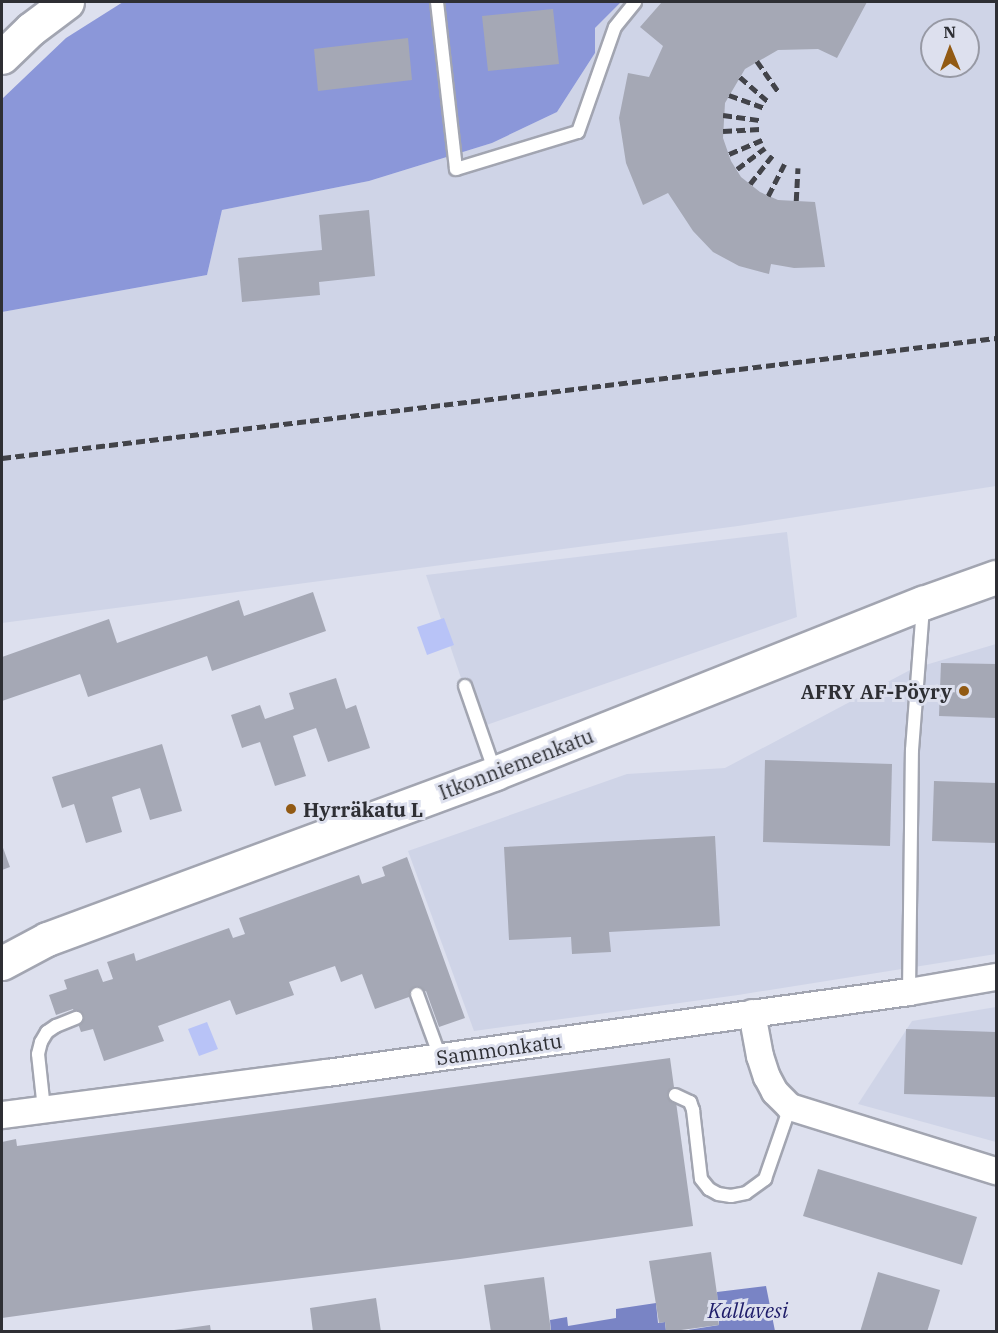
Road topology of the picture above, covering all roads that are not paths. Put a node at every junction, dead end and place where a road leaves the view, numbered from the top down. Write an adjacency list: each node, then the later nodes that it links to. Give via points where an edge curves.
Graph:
1 (67, 2): 4 (main road)
2 (437, 2): 3 (lane, via 456,169 578,132 615,27)
3 (635, 2)
4 (2, 57)
5 (996, 577): 6 (main road, Itkonniemenkatu)
6 (923, 603): 8 (main road, Itkonniemenkatu); 11 (lane, via 912,750)
7 (465, 686): 8 (lane)
8 (495, 773): 9 (main road, Itkonniemenkatu, via 47,939)
9 (2, 963)
10 (996, 977): 11 (street, Sammonkatu)
11 (909, 992): 13 (street, Sammonkatu)
12 (417, 994): 15 (lane)
13 (752, 1013): 15 (street, Sammonkatu); 17 (street, via 767,1077)
14 (76, 1018): 18 (lane, via 47,1032 41,1042 38,1054)
15 (440, 1057): 18 (street, Sammonkatu)
16 (675, 1095): 17 (lane, via 690,1102 693,1110 701,1179 709,1189 730,1196 746,1193 765,1179)
17 (790, 1107): 20 (street)
18 (44, 1109): 19 (street, Sammonkatu)
19 (2, 1115)
20 (996, 1171)

